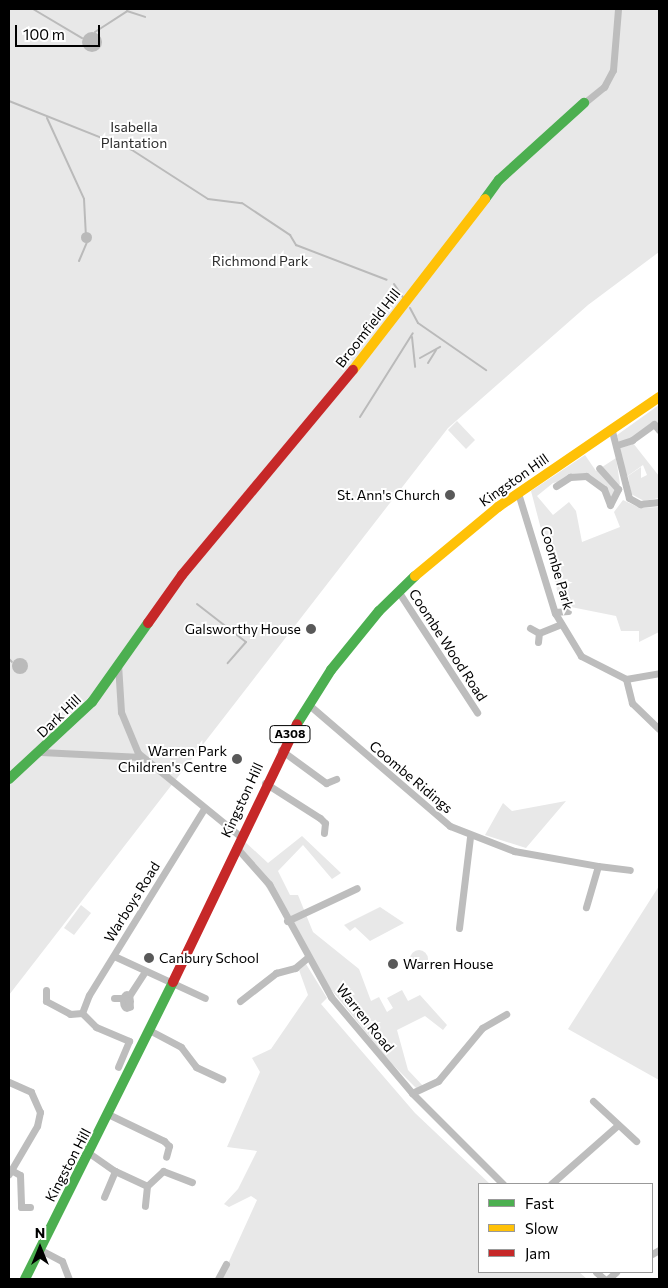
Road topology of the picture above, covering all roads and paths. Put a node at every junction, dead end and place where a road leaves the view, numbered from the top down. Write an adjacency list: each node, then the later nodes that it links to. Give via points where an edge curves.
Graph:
1 (618, 9): 2 (street, Broomfield Hill, via 613,70 604,87)
2 (584, 103): 19 (main road, Broomfield Hill, via 499,180 365,356 182,575)
3 (659, 397): 5 (main road, Kingston Hill / A308)
4 (659, 430): 6 (street, via 654,424 632,440)
5 (612, 431): 6 (street); 10 (main road, Kingston Hill / A308)
6 (617, 445): 9 (street)
7 (599, 468): 9 (street)
8 (556, 486): 9 (street, via 570,477 586,476 604,489 610,505)
9 (621, 487): 11 (street, via 634,502)
10 (518, 493): 12 (main road, Kingston Hill / A308); 14 (street, Coombe Park)
11 (659, 502)
12 (398, 591): 22 (main road, Kingston Hill / A308, via 360,632); 23 (street, Coombe Wood Road)
13 (568, 611): 14 (street)
14 (555, 612): 15 (street, Coombe Park)
15 (561, 624): 17 (street); 21 (street, Coombe Park, via 581,656)
16 (530, 628): 17 (street)
17 (539, 633): 18 (street)
18 (538, 642)
19 (118, 664): 26 (main road, Dark Hill, via 92,702); 27 (street, via 123,722)
20 (659, 673): 21 (street)
21 (626, 679): 24 (street, via 632,703)
22 (308, 704): 25 (main road, Kingston Hill / A308); 34 (street, Coombe Ridings, via 434,816)
23 (477, 712)
24 (659, 729)
25 (281, 750): 29 (street, via 326,783); 30 (main road, Kingston Hill / A308)
26 (41, 752): 27 (street); 28 (main road, Dark Hill)
27 (141, 757): 31 (street)
28 (9, 779)
29 (336, 779)
30 (266, 783): 32 (street, via 320,818 325,823); 33 (main road, Kingston Hill / A308)
31 (204, 809): 33 (street); 42 (street, Warboys Road)
32 (324, 833)
33 (241, 837): 35 (main road, Kingston Hill / A308)
34 (470, 837): 36 (street, Coombe Ridings, via 556,861); 41 (street)
35 (236, 847): 40 (street, Warren Road, via 269,884); 45 (main road, Kingston Hill / A308)
36 (598, 866): 37 (street, Coombe Ridings); 39 (street)
37 (630, 870)
38 (357, 888): 40 (street)
39 (586, 907)
40 (287, 921): 43 (street, Warren Road)
41 (459, 928)
42 (114, 956): 44 (street); 52 (street, Warboys Road)
43 (307, 958): 50 (street, via 295,968 276,973); 58 (street, Warren Road, via 331,997)
44 (146, 971): 45 (street); 47 (street, via 128,1000)
45 (173, 983): 48 (street); 54 (main road, Kingston Hill / A308)
46 (46, 990): 49 (street)
47 (114, 998)
48 (204, 998)
49 (46, 1001): 51 (street); 52 (street, via 70,1014)
50 (240, 1001)
51 (40, 1007)
52 (83, 1011): 55 (street, via 96,1027 129,1041)
53 (506, 1014): 58 (street, via 482,1028 438,1081)
54 (151, 1031): 56 (street, via 181,1048 196,1067); 60 (main road, Kingston Hill / A308)
55 (118, 1067)
56 (222, 1079)
57 (9, 1082): 66 (street, via 31,1092 40,1112 37,1126)
58 (412, 1093): 68 (street, Warren Road)
59 (593, 1101): 61 (street)
60 (110, 1115): 63 (main road, Kingston Hill / A308); 64 (street, via 172,1146)
61 (618, 1125): 62 (street); 69 (street)
62 (636, 1140)
63 (89, 1153): 65 (street); 74 (main road, Kingston Hill / A308)
64 (166, 1157)
65 (115, 1171): 70 (street); 71 (street)
66 (10, 1172): 73 (street, via 20,1175 22,1207)
67 (192, 1182): 70 (street, via 163,1171)
68 (502, 1183)
69 (552, 1183)
70 (147, 1186): 72 (street)
71 (104, 1197)
72 (144, 1206)
73 (30, 1207)
74 (39, 1249): 76 (main road, Kingston Hill / A308); 77 (street, via 62,1261)
75 (226, 1264): 78 (street)
76 (25, 1279)
77 (69, 1279)
78 (218, 1279)

